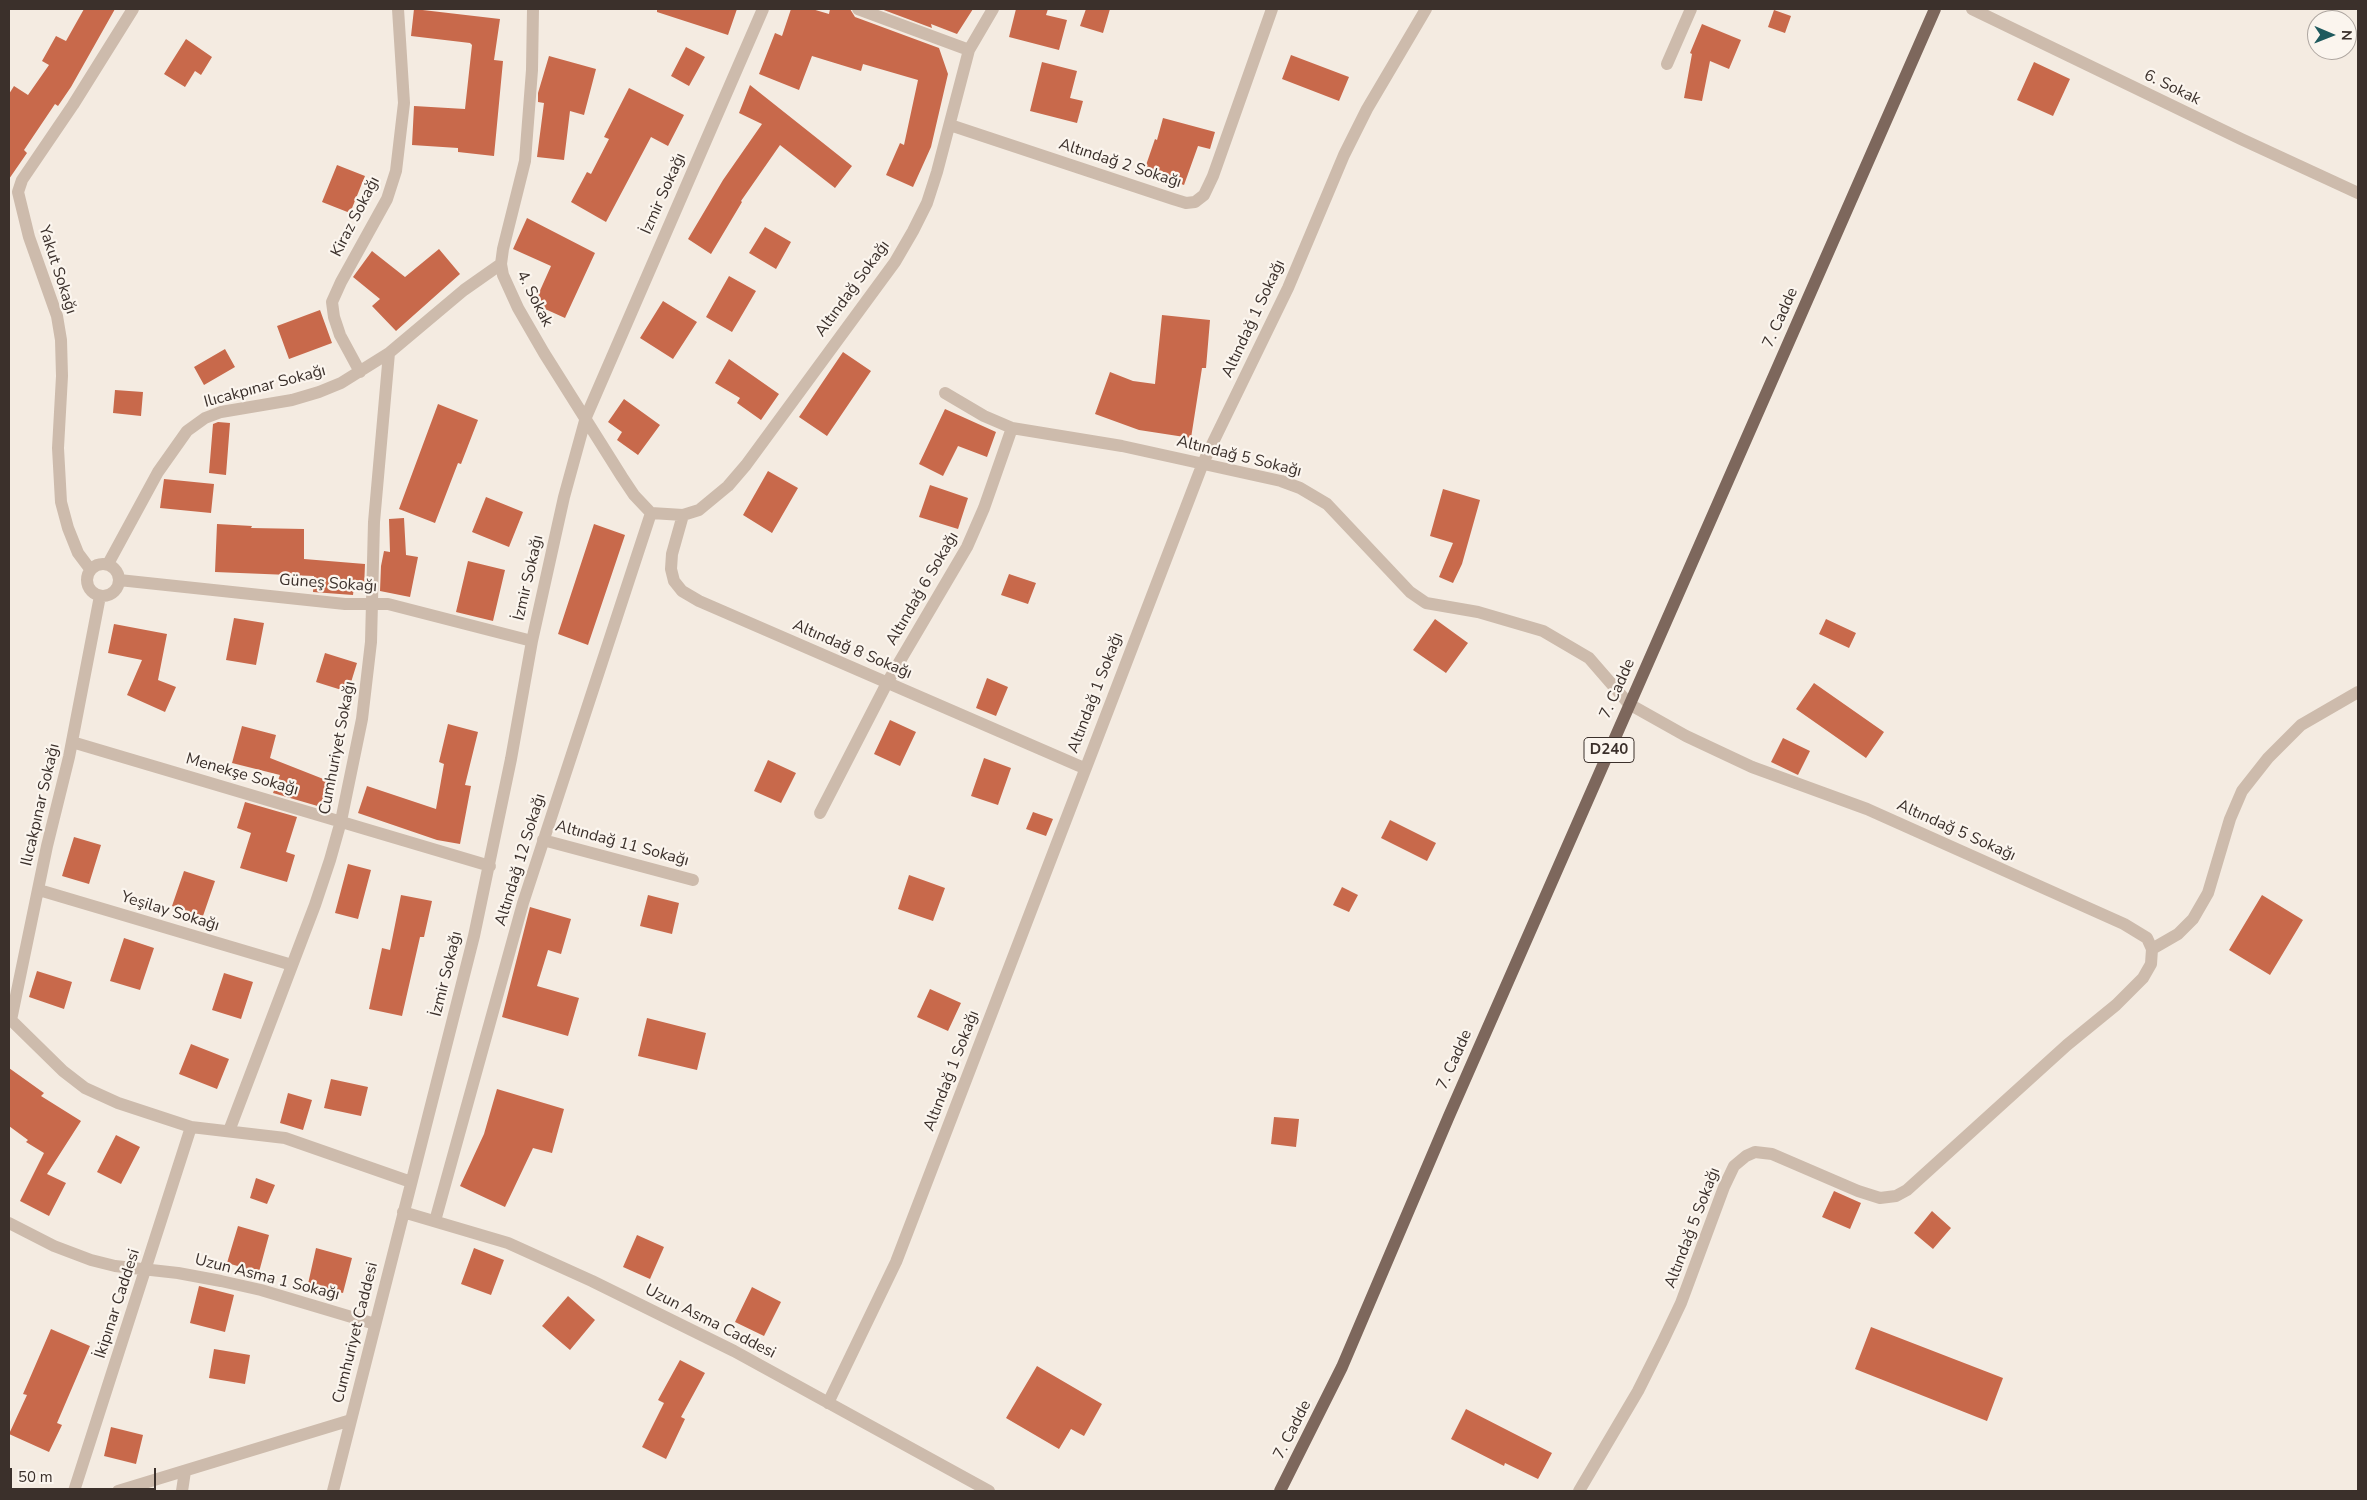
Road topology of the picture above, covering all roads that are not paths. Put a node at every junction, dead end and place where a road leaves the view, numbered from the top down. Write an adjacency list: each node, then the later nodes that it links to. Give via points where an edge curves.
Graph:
1 (133, 9): 26 (street, Yakut Sokağı, via 22,180 18,192 29,237 57,316 61,340 58,448 61,502 75,545)
2 (398, 9): 18 (street, Kiraz Sokağı, via 404,103 396,171 387,199 332,302 340,335)
3 (533, 9): 16 (street, 4. Sokak, via 525,161)
4 (763, 9): 20 (street, İzmir Sokağı)
5 (858, 9): 12 (street)
6 (993, 9): 12 (street, Altındağ Sokağı)
7 (1272, 9): 14 (street, Altındağ 2 Sokağı, via 1213,176 1204,195 1195,202 1173,199)
8 (1426, 9): 22 (street, Altındağ 1 Sokağı, via 1344,155 1288,288)
9 (1691, 9): 13 (street)
10 (1936, 9): 33 (main road, 7. Cadde / D240)
11 (1972, 9): 15 (street, 6. Sokak)
12 (969, 50): 14 (street, Altındağ Sokağı)
13 (1668, 64)
14 (950, 125): 24 (street, Altındağ Sokağı, via 927,203 895,262 746,465 713,500 699,510)
15 (2358, 193)
16 (501, 264): 17 (street, Ilıcakpınar Sokağı, via 464,290); 20 (street, 4. Sokak, via 518,308)
17 (389, 353): 18 (street, Ilıcakpınar Sokağı); 29 (street, Cumhuriyet Sokağı, via 374,522)
18 (360, 372): 25 (street, Ilıcakpınar Sokağı, via 319,392 292,400 221,412 205,418 187,431 158,472)
19 (945, 393): 21 (street, Altındağ 5 Sokağı)
20 (586, 417): 23 (street, 4. Sokak, via 626,483); 30 (street, İzmir Sokağı, via 564,497)
21 (1012, 428): 22 (street, Altındağ 5 Sokağı); 31 (street, Altındağ 6 Sokağı, via 967,547)
22 (1203, 463): 33 (street, Altındağ 5 Sokağı, via 1281,481 1314,495 1334,511 1410,592 1426,602 1478,612 1543,632 1589,658); 35 (street, Altındağ 1 Sokağı)
23 (651, 513): 24 (street, Altındağ Sokağı); 38 (street, Altındağ 12 Sokağı)
24 (683, 515): 31 (street, Altındağ 8 Sokağı, via 672,554 674,581 682,591)
25 (108, 564): 26 (street, via 98,564); 27 (street, via 116,571)
26 (90, 569): 28 (street, via 87,586)
27 (119, 580): 28 (street, via 111,594); 29 (street, Güneş Sokağı)
28 (100, 596): 34 (street, Ilıcakpınar Sokağı)
29 (371, 604): 30 (street, Güneş Sokağı, via 404,606); 37 (street, Cumhuriyet Sokağı, via 367,684)
30 (532, 640): 39 (street, İzmir Sokağı)
31 (887, 683): 35 (street, Altındağ 8 Sokağı); 36 (street, Altındağ 6 Sokağı)
32 (2358, 692): 42 (street, via 2301,725 2268,758 2242,791 2208,893 2193,918 2178,934)
33 (1629, 704): 42 (street, Altındağ 5 Sokağı, via 1686,736 1752,766 1867,809 2124,924 2147,938); 61 (main road, 7. Cadde / D240, via 1342,1367)
34 (72, 742): 37 (street, Menekşe Sokağı); 41 (street, Ilıcakpınar Sokağı)
35 (1084, 768): 53 (street, Altındağ 1 Sokağı, via 896,1262)
36 (820, 813)
37 (341, 821): 39 (street, Menekşe Sokağı); 43 (street, Cumhuriyet Sokağı)
38 (543, 840): 40 (street, Altındağ 11 Sokağı); 49 (street, Altındağ 12 Sokağı)
39 (490, 866): 47 (street, İzmir Sokağı)
40 (693, 880)
41 (39, 890): 43 (street, Yeşilay Sokağı); 44 (street, Ilıcakpınar Sokağı)
42 (2152, 949): 62 (street, Altındağ 5 Sokağı, via 2151,964 2143,978 2116,1005 1907,1190 1896,1196 1880,1198 1858,1191 1772,1154 1755,1152 1734,1166 1681,1303 1659,1350)
43 (292, 965): 46 (street, Cumhuriyet Sokağı)
44 (10, 1021): 45 (street, via 85,1088 118,1103)
45 (192, 1127): 46 (street); 51 (street, İkipınar Caddesi)
46 (229, 1130): 47 (street, via 284,1138)
47 (411, 1182): 48 (street, Cumhuriyet Caddesi)
48 (403, 1212): 49 (street, Uzun Asma Caddesi); 52 (street, Cumhuriyet Caddesi)
49 (435, 1221): 53 (street, Uzun Asma Caddesi, via 508,1243 734,1350)
50 (9, 1223): 51 (street, Uzun Asma 1 Sokağı, via 91,1260)
51 (146, 1270): 52 (street, Uzun Asma 1 Sokağı, via 178,1273 261,1290); 56 (street, İkipınar Caddesi)
52 (375, 1324): 54 (street, Cumhuriyet Caddesi)
53 (828, 1403): 60 (street, Uzun Asma Caddesi)
54 (351, 1420): 55 (street); 59 (street, Cumhuriyet Caddesi)
55 (186, 1471): 57 (street); 58 (street)
56 (74, 1491)
57 (118, 1491)
58 (182, 1491)
59 (333, 1491)
60 (989, 1491)
61 (1280, 1491)
62 (1579, 1491)

